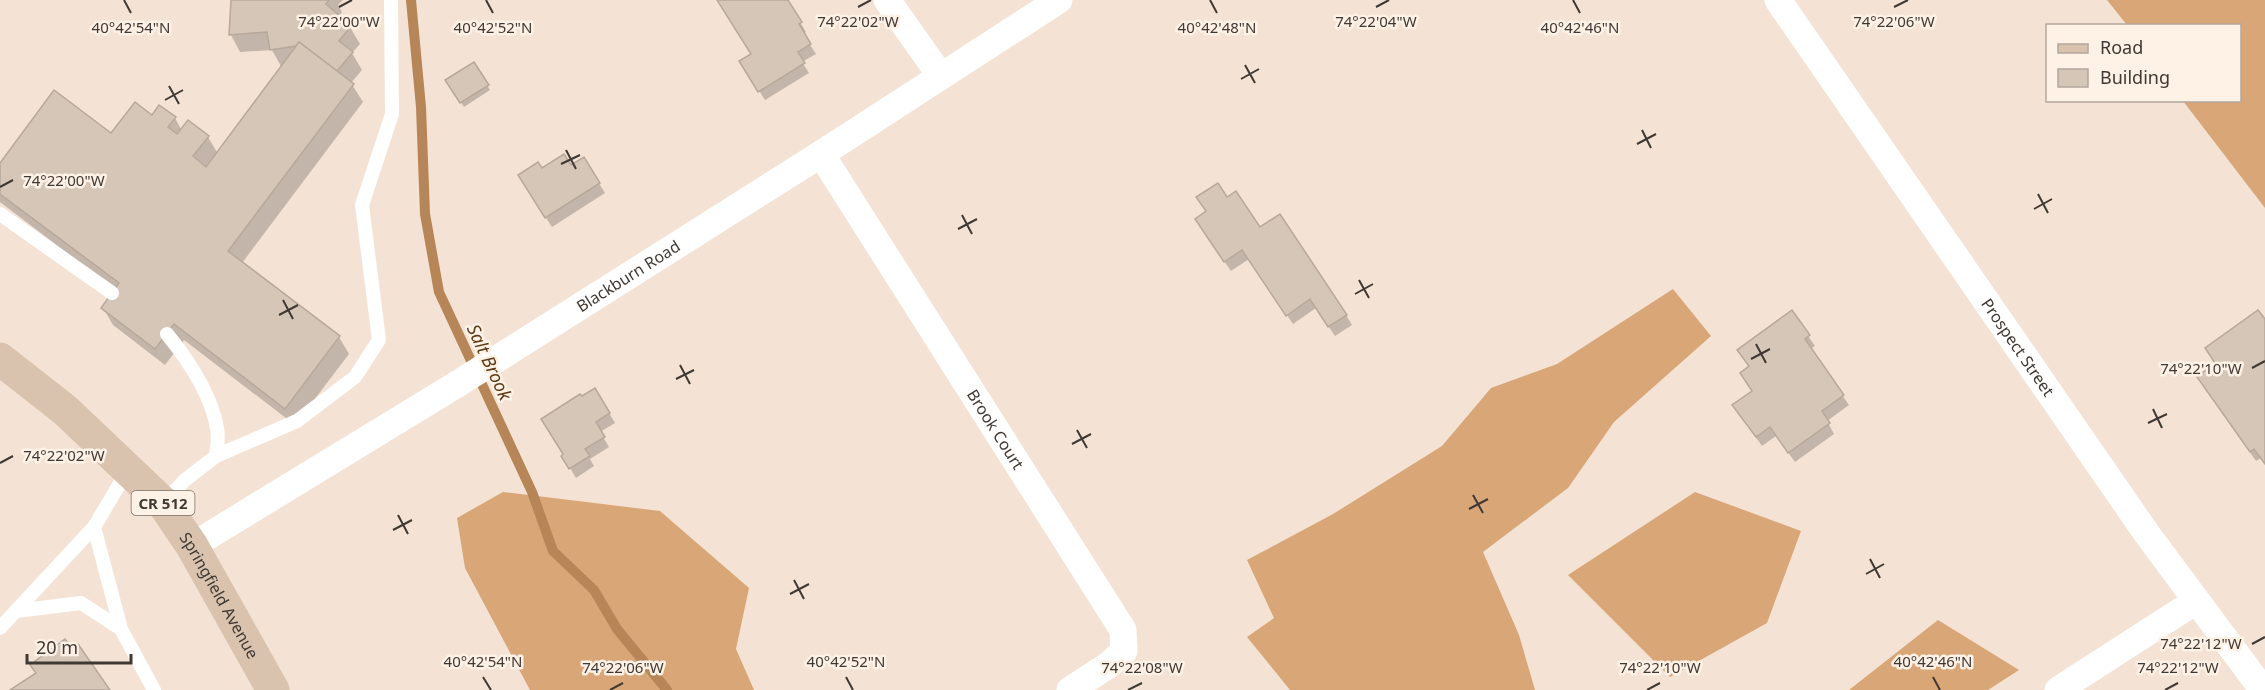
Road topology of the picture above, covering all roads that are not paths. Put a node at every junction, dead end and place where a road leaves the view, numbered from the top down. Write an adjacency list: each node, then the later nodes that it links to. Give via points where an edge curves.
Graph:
1 (391, 0): 11 (lane, via 392,114 362,205 379,340 356,377 297,421)
2 (887, 0): 5 (street)
3 (1059, 0): 5 (street, Blackburn Road)
4 (1778, 0): 16 (street, Prospect Street)
5 (940, 75): 6 (street, Blackburn Road)
6 (820, 154): 15 (street, Blackburn Road, via 459,383); 22 (street, Brook Court, via 1122,630 1124,651)
7 (0, 214): 8 (lane)
8 (112, 293)
9 (167, 334): 11 (lane, via 207,395 218,429)
10 (0, 359): 12 (main road, Springfield Avenue / CR 512, via 65,410)
11 (216, 456): 13 (lane)
12 (128, 470): 13 (main road, Springfield Avenue / CR 512); 14 (lane)
13 (163, 503): 15 (main road, Springfield Avenue / CR 512)
14 (94, 527): 17 (lane); 19 (lane)
15 (192, 546): 21 (main road, Springfield Avenue / CR 512)
16 (2196, 601): 23 (street); 24 (street, Prospect Street)
17 (16, 611): 18 (lane); 19 (lane, via 81,603)
18 (0, 628)
19 (121, 630): 20 (lane)
20 (154, 690)
21 (273, 690)
22 (1071, 690)
23 (2058, 690)
24 (2263, 690)

